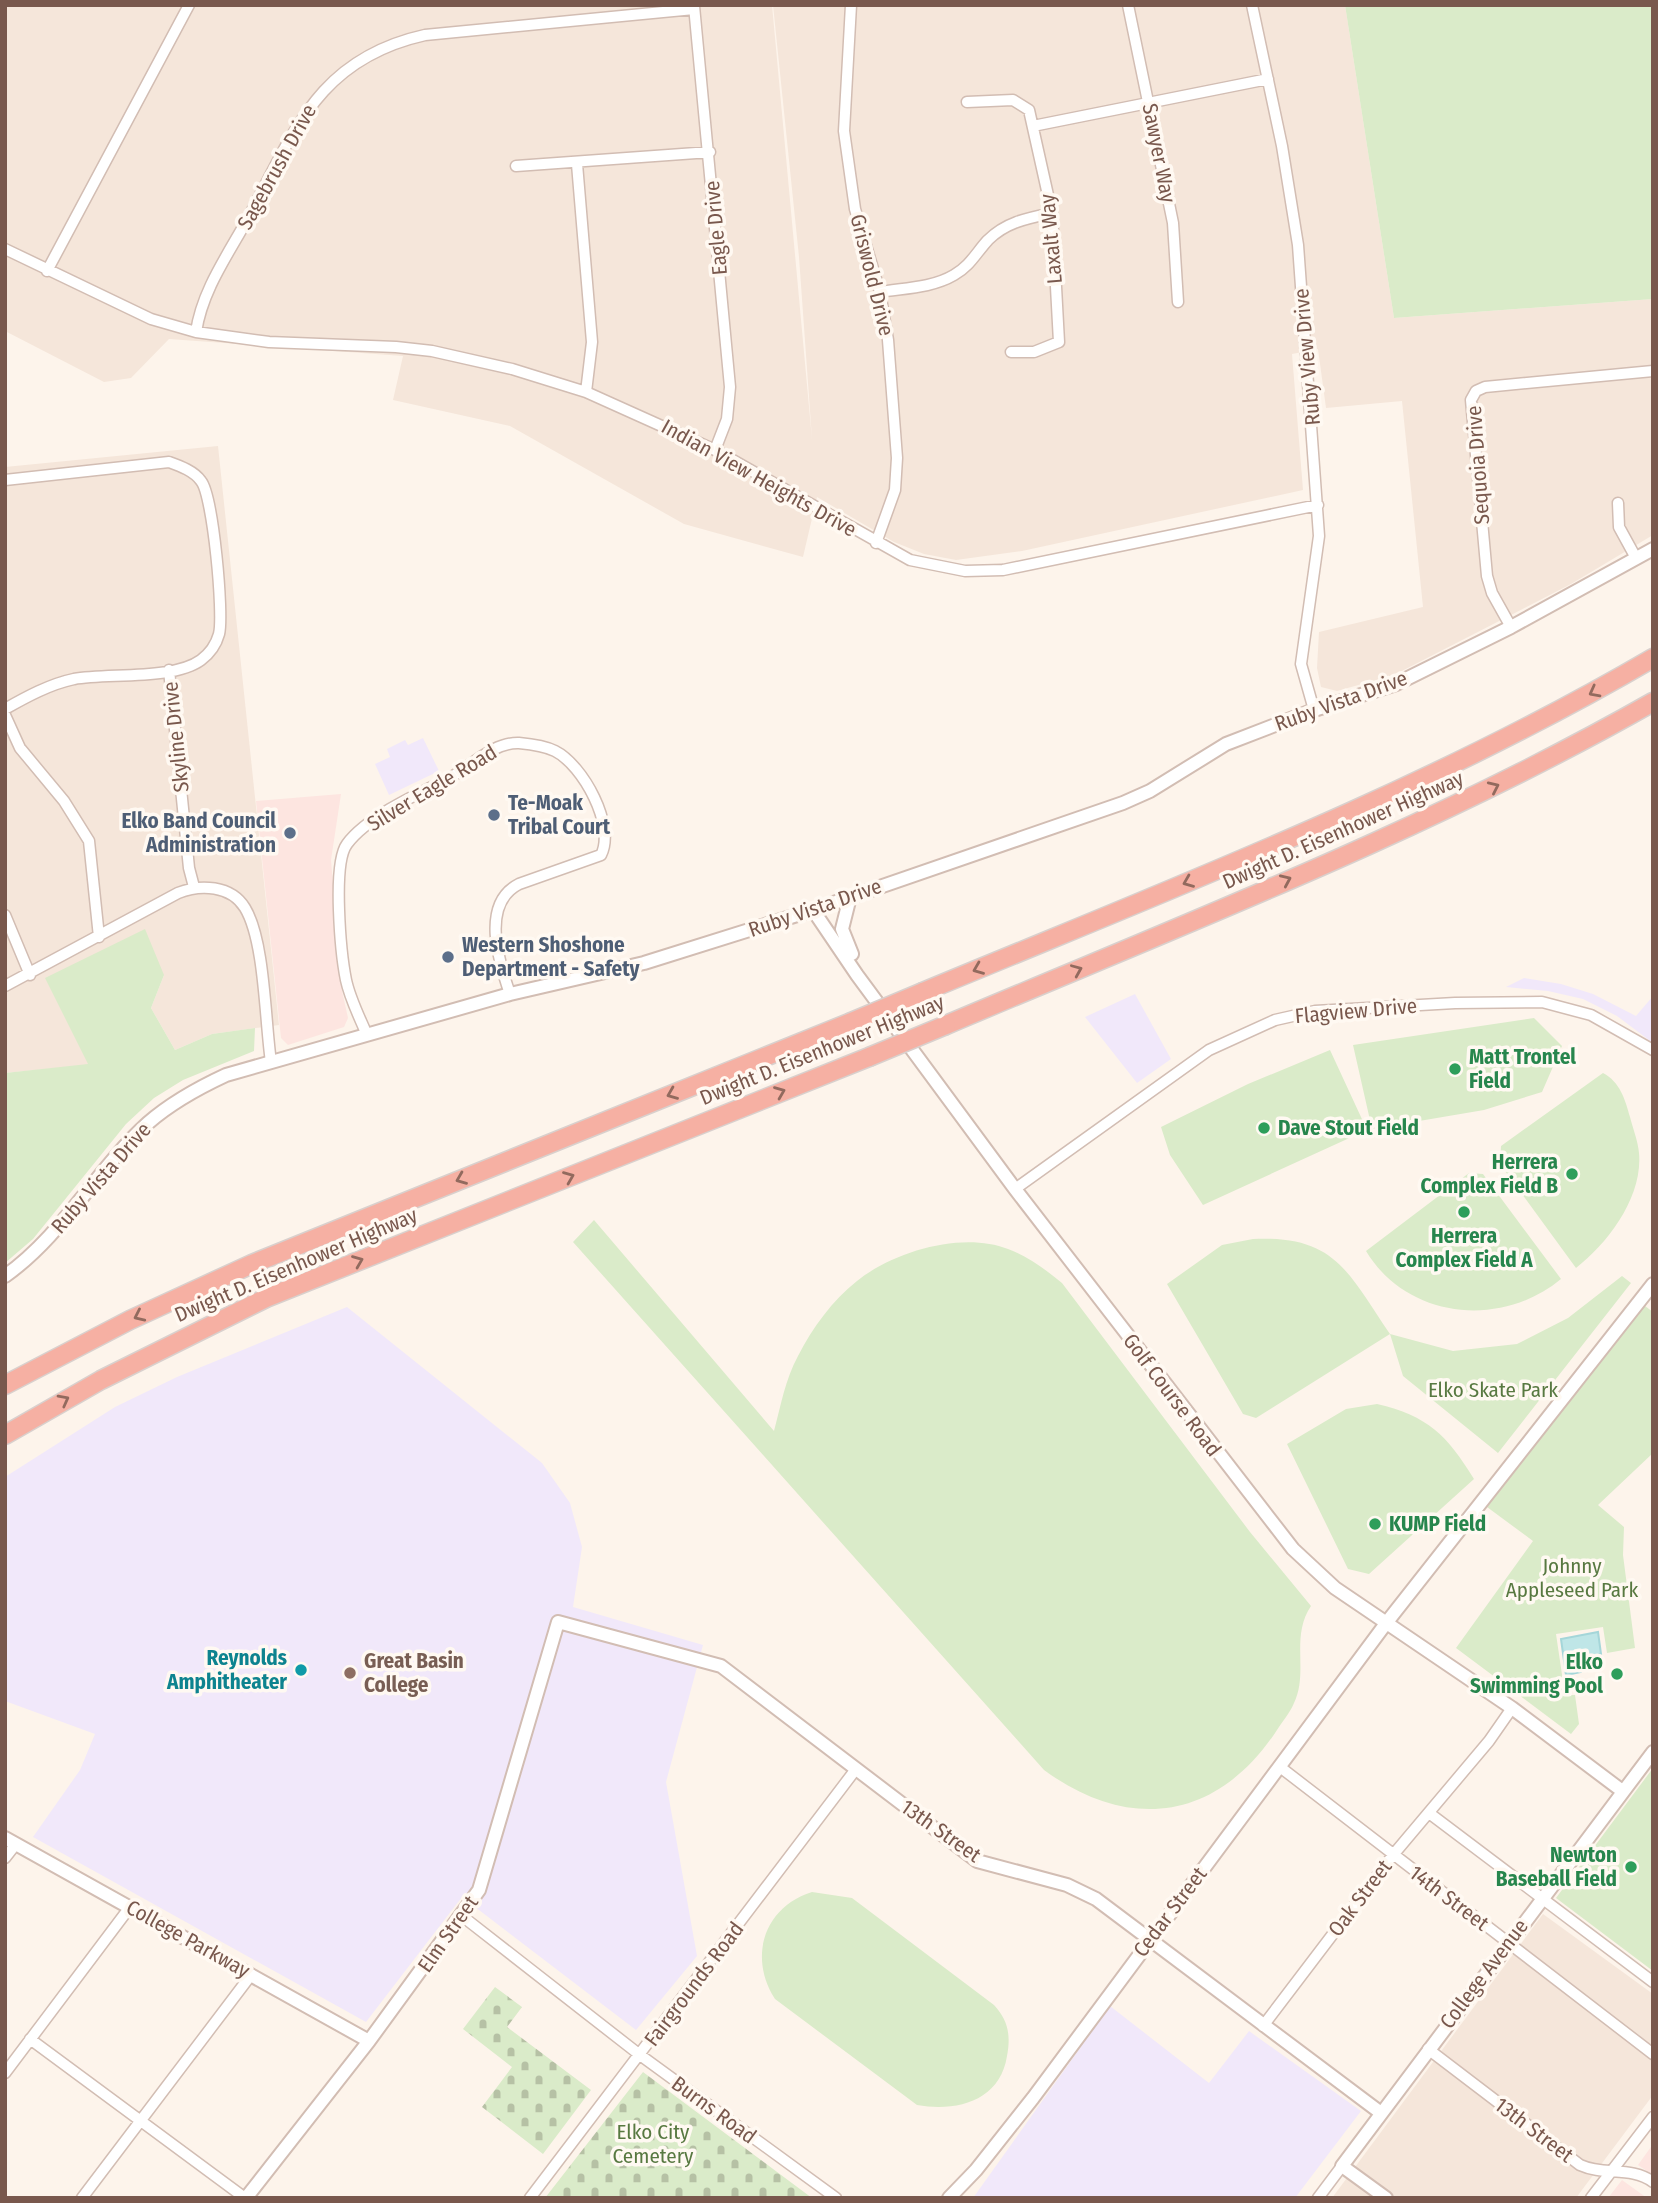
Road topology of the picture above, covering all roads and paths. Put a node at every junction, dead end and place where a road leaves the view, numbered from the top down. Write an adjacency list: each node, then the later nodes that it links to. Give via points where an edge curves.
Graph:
1 (189, 5): 15 (street)
2 (851, 5): 16 (street, Griswold Drive, via 844,131 855,209)
3 (1128, 5): 8 (street, Sawyer Way)
4 (1252, 5): 6 (street, Ruby View Drive)
5 (694, 7): 10 (street, Eagle Drive); 18 (street, Sagebrush Drive, via 425,35 389,45 356,62 311,103 286,143 206,294)
6 (1268, 79): 8 (street); 25 (street, Ruby View Drive, via 1298,244)
7 (967, 102): 9 (street, Laxalt Way, via 1013,100 1029,110)
8 (1150, 104): 9 (street); 17 (street, Sawyer Way, via 1172,223)
9 (1033, 127): 13 (street, Laxalt Way)
10 (710, 152): 11 (street); 22 (street, Eagle Drive, via 730,387 727,419)
11 (577, 164): 12 (street); 21 (street, via 592,342)
12 (516, 166)
13 (1052, 213): 16 (street, via 1002,229 952,277); 19 (street, Laxalt Way, via 1059,342 1034,352)
14 (5, 249): 15 (street, Indian View Heights Drive)
15 (47, 271): 18 (street, Indian View Heights Drive, via 151,319)
16 (880, 292): 26 (street, Griswold Drive, via 897,472)
17 (1178, 302)
18 (196, 332): 21 (street, Indian View Heights Drive, via 269,342 432,351)
19 (1011, 352)
20 (1653, 371): 29 (street, Sequoia Drive, via 1485,387 1471,400 1487,576)
21 (586, 391): 22 (street, Indian View Heights Drive)
22 (715, 450): 26 (street, Indian View Heights Drive)
23 (5, 480): 31 (street, Skyline Drive, via 169,462 201,480 211,509 219,635 198,662)
24 (1618, 503): 28 (street, via 1619,527)
25 (1318, 505): 26 (street, Indian View Heights Drive, via 985,571 926,566); 33 (street, Ruby View Drive, via 1319,550 1301,664)
26 (876, 543)
27 (1653, 549): 28 (street, Ruby Vista Drive)
28 (1636, 558): 29 (street, Ruby Vista Drive)
29 (1511, 627): 33 (street, Ruby Vista Drive, via 1396,684)
30 (1653, 658): 50 (highway, Dwight D. Eisenhower Highway, one-way to 50, bridge, via 1401,789 849,1023 252,1264)
31 (169, 670): 34 (street, via 70,680 25,698); 35 (street, Skyline Drive)
32 (1653, 702): 51 (highway, Dwight D. Eisenhower Highway, one-way to 32, bridge, via 101,1380 266,1298 946,1025 1417,823 1550,761)
33 (1314, 709): 36 (street, Ruby Vista Drive, via 1226,744 1123,803)
34 (5, 712): 39 (street, via 20,748 64,801 89,841)
35 (194, 887): 39 (street); 46 (street, via 208,886 231,895 249,916)
36 (850, 897): 37 (street, Ruby Vista Drive); 43 (street, via 843,939)
37 (813, 910): 42 (street, Ruby Vista Drive, via 644,963); 43 (street, Golf Course Road)
38 (5, 915): 40 (street)
39 (99, 937): 40 (street)
40 (30, 975): 41 (street)
41 (5, 986)
42 (510, 994): 44 (street, Ruby Vista Drive); 44 (street, Silver Eagle Road, via 495,925 507,891 601,855 607,834 602,815 571,764 556,751 516,743 500,746 423,791 372,822 345,846 339,862 338,897 346,981)
43 (874, 998): 47 (street, Golf Course Road)
44 (367, 1035): 46 (street, Ruby Vista Drive)
45 (1653, 1050): 47 (street, Flagview Drive, via 1602,1020 1542,1002 1315,1011 1275,1020 1209,1050)
46 (271, 1062): 48 (street, Ruby Vista Drive, via 226,1075 167,1108 131,1140 55,1231)
47 (1015, 1189): 53 (street, Golf Course Road, via 1274,1528 1335,1588)
48 (5, 1276)
49 (1652, 1287): 53 (street, Cedar Street)
50 (5, 1385)
51 (5, 1435)
52 (558, 1622): 57 (street, 13th Street, via 721,1666); 65 (street, Elm Street, via 485,1875)
53 (1387, 1622): 54 (street, Golf Course Road); 56 (street, Cedar Street)
54 (1512, 1708): 58 (street, Golf Course Road); 59 (street, Oak Street)
55 (1653, 1752): 58 (street, College Avenue)
56 (1280, 1767): 61 (street, 14th Street); 66 (street, Cedar Street)
57 (856, 1769): 66 (street, 13th Street, via 977,1861 1067,1885 1096,1899); 75 (street, Fairgrounds Road)
58 (1621, 1790): 63 (street, College Avenue)
59 (1429, 1813): 61 (street, Oak Street); 63 (street)
60 (10, 1841): 62 (street); 64 (street, College Parkway)
61 (1393, 1855): 67 (street, 14th Street); 70 (street, Oak Street)
62 (5, 1858)
63 (1540, 1899): 67 (street, College Avenue); 69 (street)
64 (130, 1907): 68 (street, College Parkway); 71 (street)
65 (462, 1916): 72 (street, Elm Street); 75 (street, Burns Road)
66 (1149, 1940): 70 (street, 13th Street); 87 (street, Cedar Street, via 1025,2108)
67 (1507, 1943): 73 (street, College Avenue); 74 (street, 14th Street)
68 (251, 1975): 72 (street, College Parkway); 79 (street)
69 (1653, 1982)
70 (1263, 2026): 77 (street, 13th Street)
71 (30, 2039): 76 (street); 79 (street)
72 (369, 2041): 84 (street, Elm Street)
73 (1428, 2049): 77 (street, College Avenue); 81 (street, 13th Street, via 1580,2165)
74 (1653, 2054)
75 (640, 2055): 85 (street, Fairgrounds Road); 86 (street, Burns Road)
76 (5, 2073)
77 (1381, 2113): 80 (street, College Avenue)
78 (1653, 2117): 81 (street)
79 (139, 2121): 83 (street); 84 (street)
80 (1342, 2165): 88 (street, College Avenue); 89 (street)
81 (1609, 2173): 82 (street, 13th Street, via 1636,2174); 90 (street)
82 (1653, 2182)
83 (82, 2198)
84 (245, 2198)
85 (530, 2198)
86 (835, 2198)
87 (949, 2198)
88 (1318, 2198)
89 (1386, 2198)
90 (1591, 2198)

